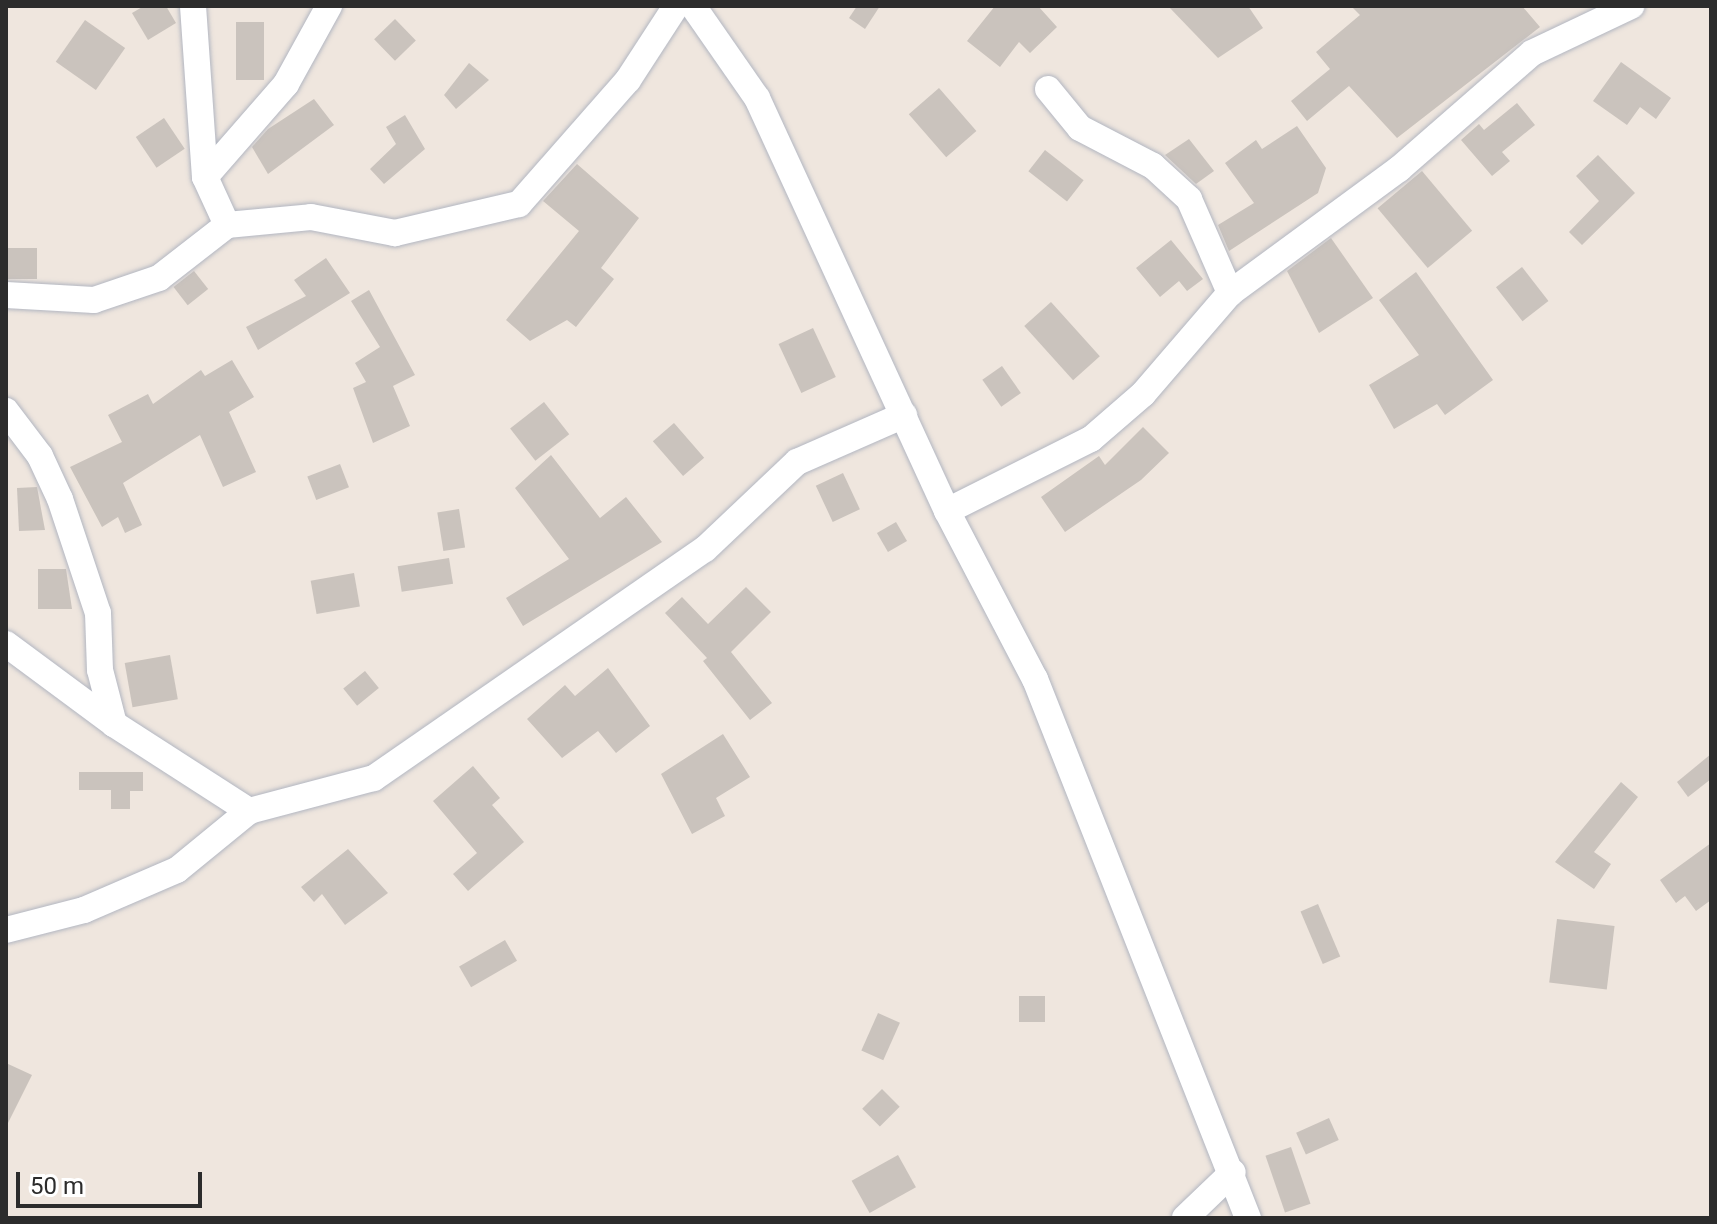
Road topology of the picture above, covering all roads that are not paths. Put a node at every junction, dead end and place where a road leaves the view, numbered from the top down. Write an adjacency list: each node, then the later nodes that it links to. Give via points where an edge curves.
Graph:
1 (193, 6): 7 (street)
2 (329, 6): 7 (street, via 286,84)
3 (676, 6): 8 (street, via 628,80 519,204 395,233 311,217)
4 (693, 6): 12 (street, via 757,98)
5 (1631, 6): 9 (street, via 1532,53 1399,169)
6 (1048, 89): 9 (street, via 1080,128 1153,166 1189,199)
7 (205, 177): 8 (street)
8 (227, 225): 10 (street, via 159,278 94,300)
9 (1230, 293): 13 (street, via 1143,394 1091,439)
10 (6, 295)
11 (6, 411): 15 (street, via 40,456 60,499 98,613 100,670)
12 (904, 415): 13 (street); 16 (street, via 797,462 705,549 374,778)
13 (947, 511): 18 (street, via 1035,679 1173,1037)
14 (6, 644): 15 (street)
15 (114, 724): 16 (street)
16 (249, 811): 17 (street, via 177,870 84,910)
17 (6, 930)
18 (1233, 1172): 19 (street); 20 (street)
19 (1185, 1218)
20 (1248, 1218)

